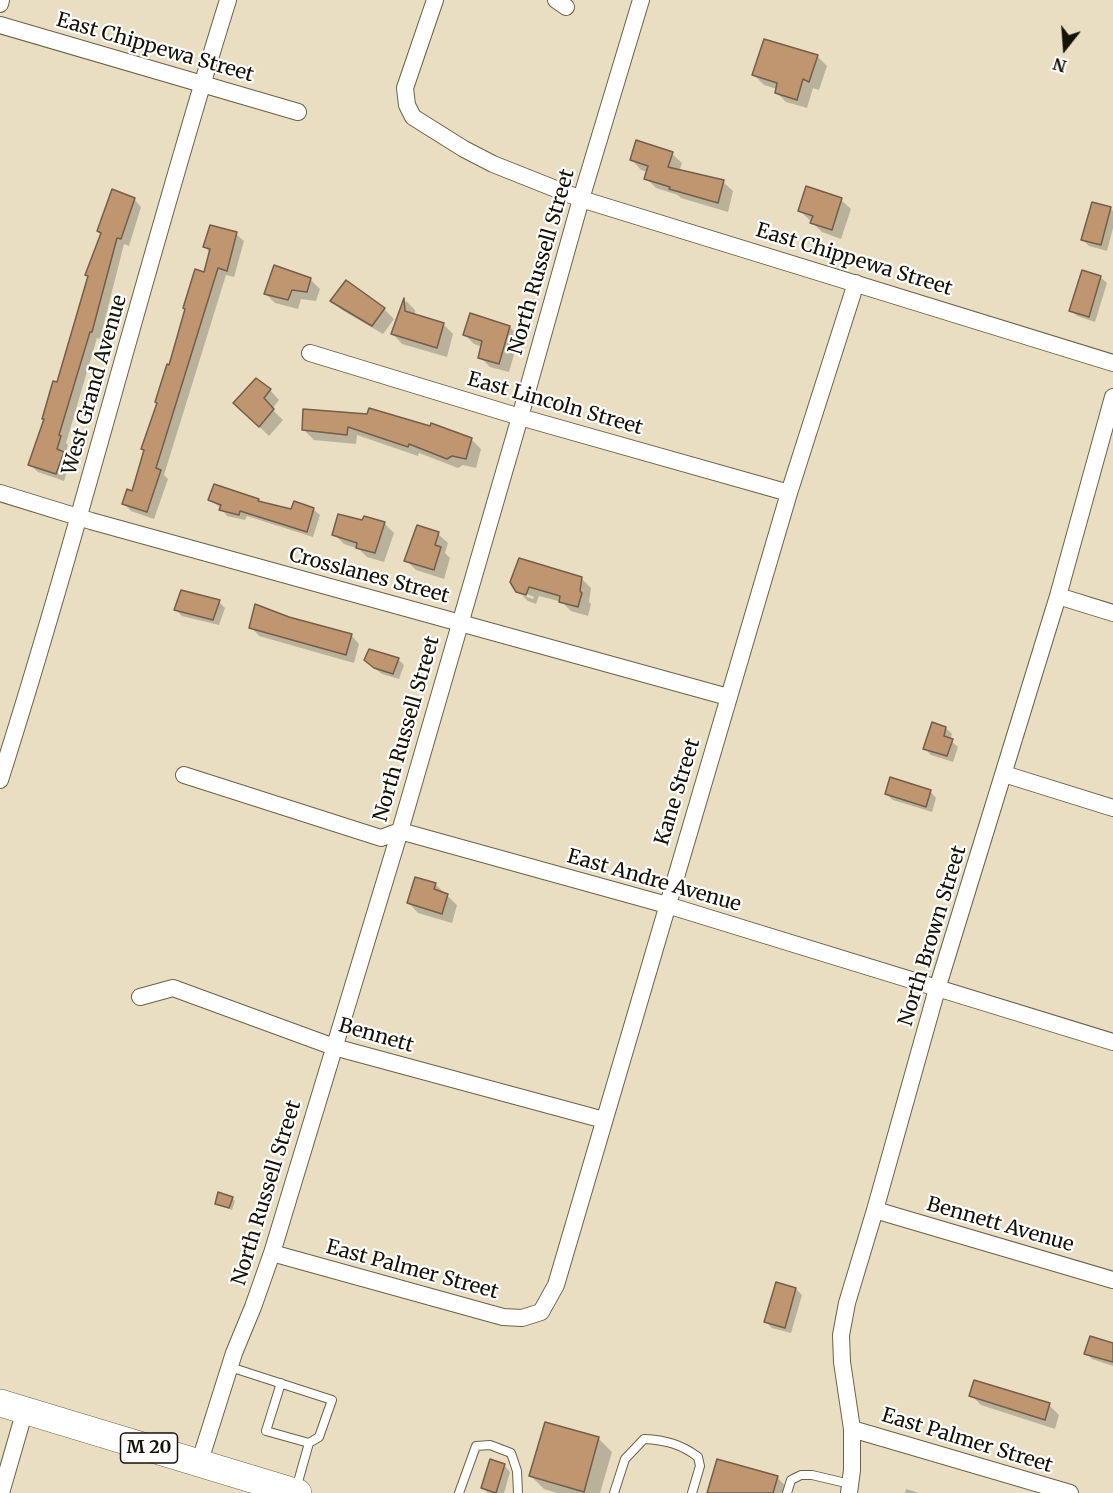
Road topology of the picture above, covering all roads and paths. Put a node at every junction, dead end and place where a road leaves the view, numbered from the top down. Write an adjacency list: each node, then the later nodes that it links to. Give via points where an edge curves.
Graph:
1 (228, 0): 5 (street, West Grand Avenue)
2 (435, 0): 7 (street, East Chippewa Street, via 405,88 413,117 493,164)
3 (641, 0): 7 (street, North Russell Street)
4 (0, 25): 5 (street, East Chippewa Street)
5 (202, 83): 6 (street, East Chippewa Street); 15 (street, West Grand Avenue)
6 (298, 112)
7 (581, 199): 8 (street, East Chippewa Street); 12 (street, North Russell Street)
8 (856, 283): 10 (street, East Chippewa Street); 14 (street, Kane Street)
9 (310, 353): 12 (street, East Lincoln Street)
10 (1113, 363)
11 (1113, 397): 16 (street, North Brown Street)
12 (520, 417): 14 (street, East Lincoln Street); 18 (street, North Russell Street)
13 (0, 493): 15 (street, Crosslanes Street)
14 (789, 493): 19 (street, Kane Street)
15 (79, 518): 18 (street, Crosslanes Street); 22 (street, West Grand Avenue)
16 (1058, 596): 17 (street); 20 (street, North Brown Street)
17 (1113, 613)
18 (459, 623): 19 (street, Crosslanes Street); 24 (street, North Russell Street)
19 (728, 697): 25 (street, Kane Street)
20 (1004, 774): 23 (street); 26 (street, North Brown Street)
21 (184, 775): 24 (street, East Andre Avenue, via 381,838)
22 (0, 780)
23 (1113, 808)
24 (400, 831): 25 (street, East Andre Avenue); 29 (street, North Russell Street)
25 (666, 905): 26 (street, East Andre Avenue); 30 (street, Kane Street)
26 (937, 990): 28 (street, East Andre Avenue); 31 (street, North Brown Street)
27 (140, 997): 29 (street, Bennett, via 173,988)
28 (1113, 1042)
29 (334, 1047): 30 (street, Bennett); 32 (street, North Russell Street)
30 (604, 1120): 34 (street, Kane Street, via 556,1285)
31 (875, 1210): 33 (street, Bennett Avenue); 38 (street, North Brown Street, via 841,1335)
32 (272, 1253): 34 (street, East Palmer Street, via 503,1317 522,1318); 35 (street, North Russell Street)
33 (1113, 1280)
34 (541, 1312)
35 (230, 1367): 36 (lane); 40 (street, North Russell Street)
36 (281, 1383): 39 (lane, via 266,1431); 39 (lane, via 332,1400 319,1437)
37 (12, 1407): 40 (main road, M 20); 43 (street)
38 (852, 1429): 41 (street, North Brown Street); 49 (street, East Palmer Street)
39 (309, 1443): 42 (lane)
40 (199, 1464): 42 (main road, M 20)
41 (849, 1489): 48 (lane, via 801,1474 791,1480)
42 (297, 1492)
43 (1, 1493)
44 (459, 1493): 45 (lane, via 476,1446 490,1445 511,1453)
45 (518, 1493)
46 (614, 1493): 47 (lane, via 625,1459 644,1439 686,1447 698,1457 700,1466)
47 (692, 1493)
48 (788, 1493)
49 (1070, 1493)

